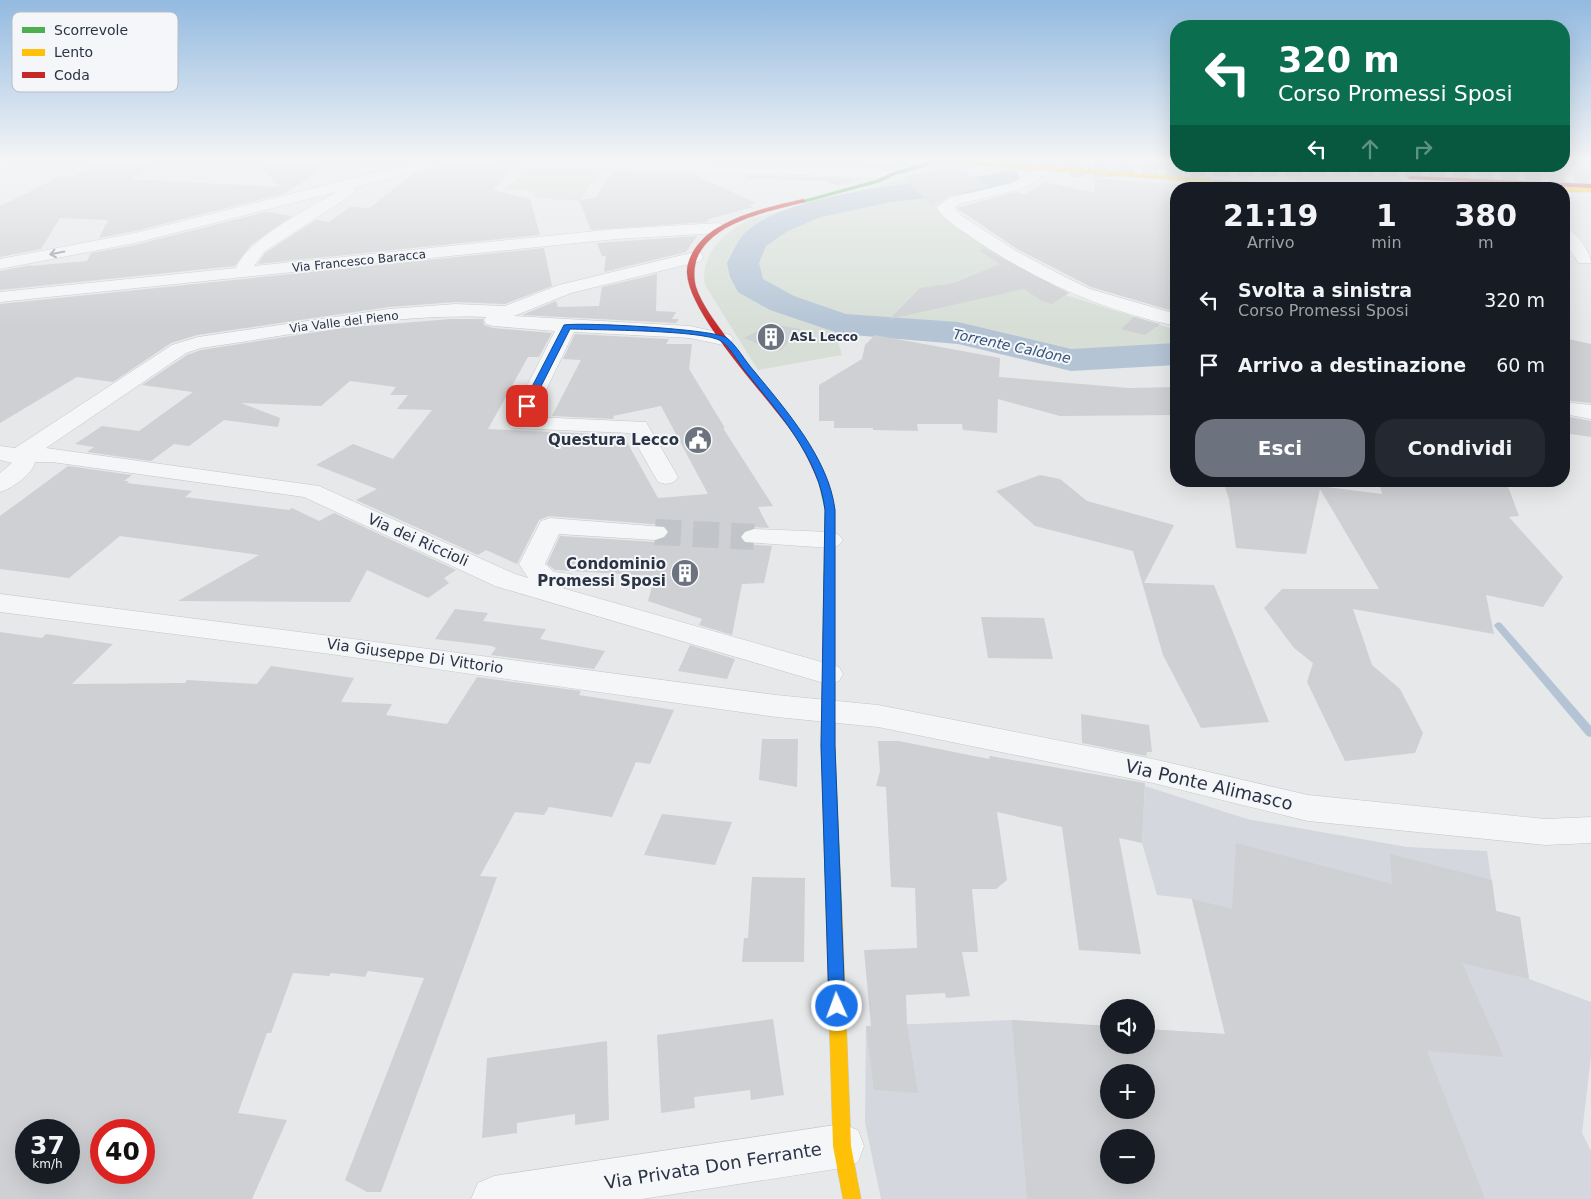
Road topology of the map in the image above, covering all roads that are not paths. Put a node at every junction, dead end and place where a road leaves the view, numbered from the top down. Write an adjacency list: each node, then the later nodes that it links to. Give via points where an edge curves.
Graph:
1 (224, 215): 9 (street, one-way to 9, via 135,238)
2 (310, 215): 10 (street, via 258,248 248,259)
3 (749, 215): 5 (main road)
4 (952, 215): 12 (street, via 1010,255 1059,281)
5 (719, 228): 7 (main road, via 710,235); 10 (street, Via Francesco Baracca, via 616,234)
6 (1570, 240): 8 (street)
7 (696, 257): 15 (main road, via 690,282); 18 (street, Via Valle del Pieno, via 565,289 507,312 455,310 389,315 198,342 179,349)
8 (1585, 259)
9 (0, 264)
10 (243, 273): 11 (street, Via Francesco Baracca)
11 (0, 297)
12 (1170, 318)
13 (385, 320): 14 (street, via 470,318)
14 (567, 326): 15 (street, via 690,332); 19 (street, via 518,423 638,427)
15 (723, 339): 23 (main road, via 785,415 817,467 828,490)
16 (1570, 409): 17 (street)
17 (1591, 412)
18 (9, 454): 20 (street, via 24,464); 27 (street, Via dei Riccioli, via 52,455 310,491 505,580)
19 (666, 478)
20 (0, 485)
21 (780, 526): 23 (street)
22 (655, 532): 25 (street, via 550,526 532,564 542,578 553,582)
23 (830, 534): 24 (street); 27 (main road)
24 (754, 537)
25 (561, 580)
26 (0, 603): 28 (street, Via Giuseppe Di Vittorio, via 776,706)
27 (828, 674): 28 (main road)
28 (830, 710): 29 (street, Via Ponte Alimasco, via 878,716 1153,770 1308,808 1545,832); 30 (main road, via 828,746)
29 (1591, 830)
30 (842, 1146): 31 (street, Via Privata Don Ferrante); 32 (main road)
31 (494, 1199)
32 (852, 1199)

